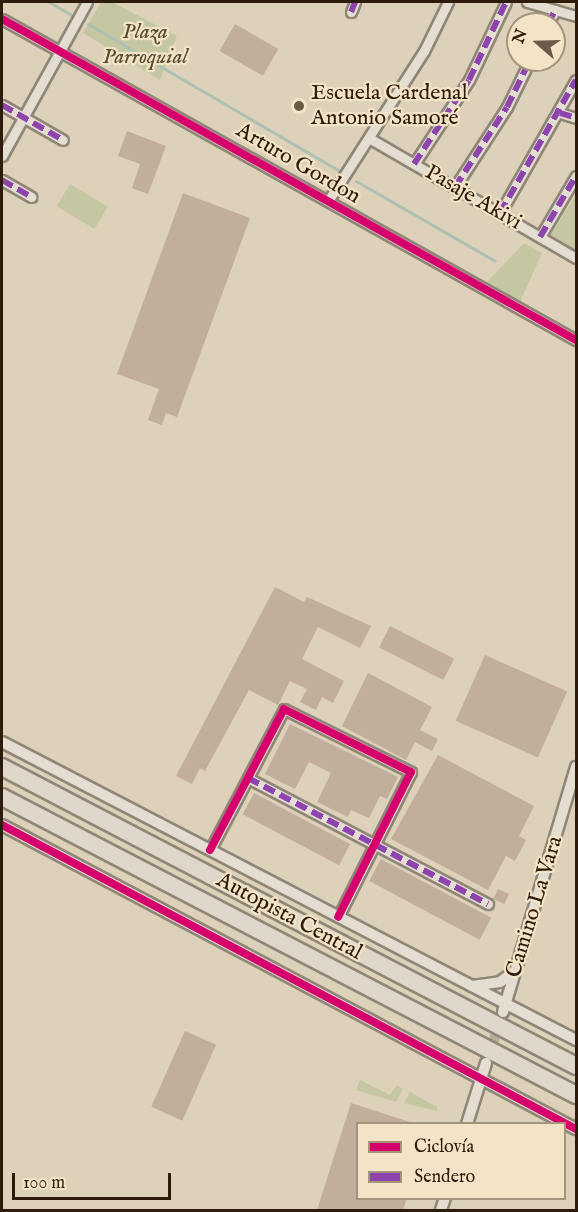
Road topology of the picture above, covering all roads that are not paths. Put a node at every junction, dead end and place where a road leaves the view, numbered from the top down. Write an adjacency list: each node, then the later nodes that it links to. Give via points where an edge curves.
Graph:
1 (87, 2): 10 (street)
2 (356, 2): 7 (street)
3 (448, 2): 17 (street, via 424,51)
4 (506, 2): 20 (street, via 469,80)
5 (527, 2): 6 (street)
6 (555, 10): 8 (street)
7 (351, 12)
8 (576, 16)
9 (2, 20): 10 (street, Arturo Gordon)
10 (60, 51): 15 (street); 25 (street, Arturo Gordon)
11 (525, 72): 23 (street)
12 (576, 80): 14 (street)
13 (2, 105): 15 (street)
14 (560, 113): 16 (street); 26 (street)
15 (24, 118): 18 (street); 19 (street)
16 (576, 118)
17 (369, 138): 20 (street, Pasaje Akivi); 25 (street)
18 (63, 140)
19 (2, 156)
20 (414, 164): 23 (street, Pasaje Akivi)
21 (576, 176): 27 (street)
22 (2, 180): 24 (street)
23 (455, 188): 26 (street, Pasaje Akivi)
24 (31, 197)
25 (328, 201): 29 (street, Arturo Gordon)
26 (500, 213): 27 (street, Pasaje Akivi)
27 (540, 237): 28 (street, Pasaje Akivi)
28 (576, 258)
29 (576, 340)
30 (2, 742): 37 (street)
31 (2, 767): 45 (highway, Autopista Central)
32 (576, 767): 40 (street, Camino La Vara)
33 (248, 778): 36 (street); 36 (street, via 284,709 411,772); 37 (street)
34 (2, 797): 47 (highway, Autopista Central)
35 (2, 825): 46 (street)
36 (374, 845): 38 (street); 39 (street)
37 (210, 850): 39 (street)
38 (488, 904)
39 (338, 916): 41 (street)
40 (517, 968): 41 (street, via 500,982); 42 (street, Camino La Vara)
41 (471, 986): 42 (street)
42 (504, 1008): 43 (street)
43 (576, 1040)
44 (486, 1063): 46 (street)
45 (576, 1066)
46 (480, 1080): 48 (street); 49 (street)
47 (576, 1095)
48 (468, 1122)
49 (562, 1122)

